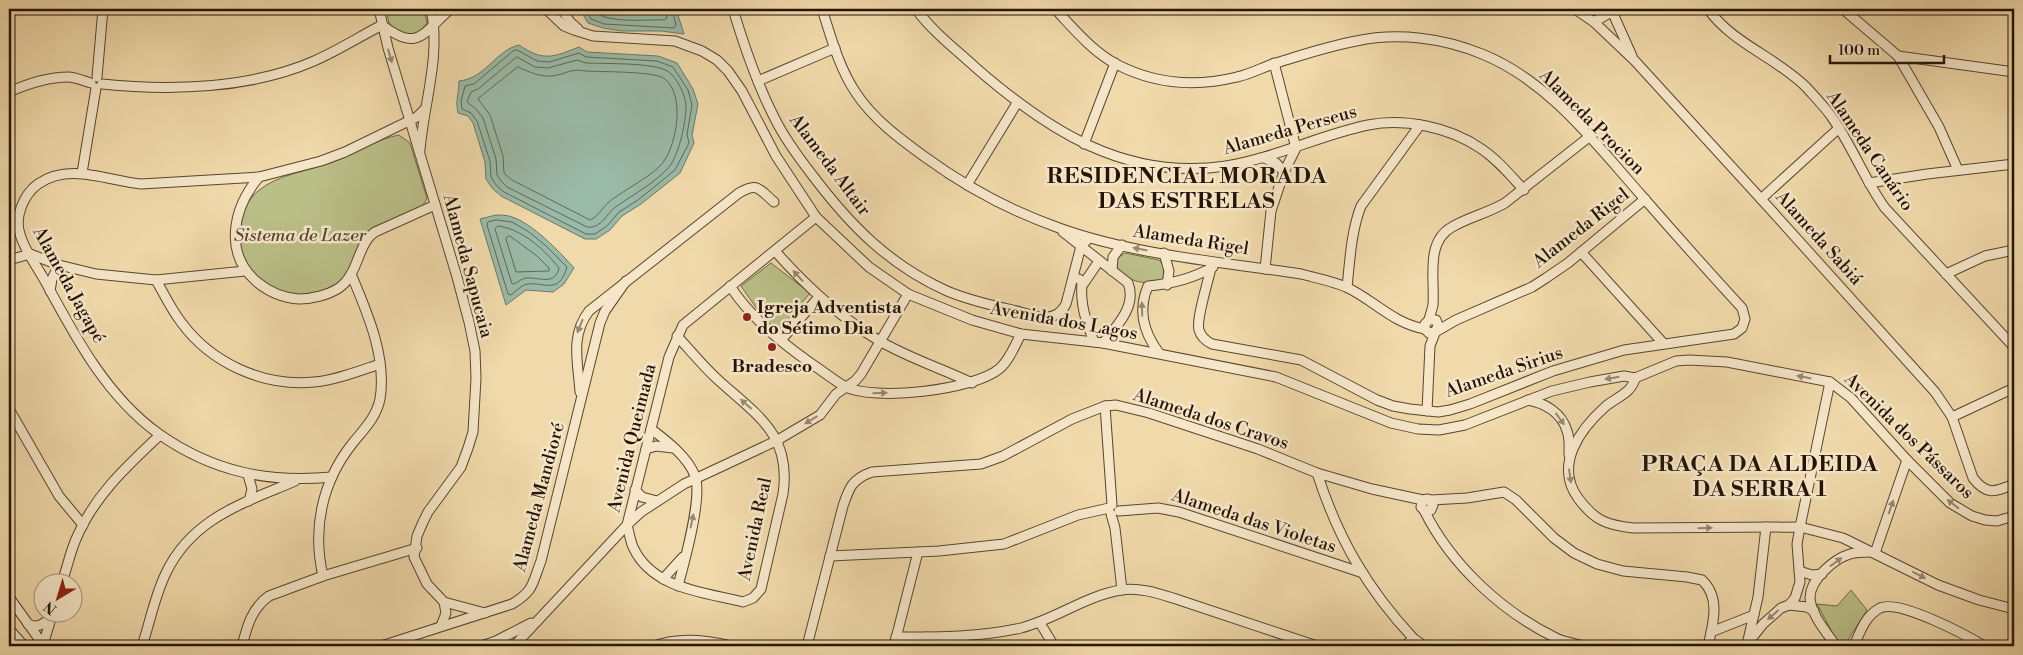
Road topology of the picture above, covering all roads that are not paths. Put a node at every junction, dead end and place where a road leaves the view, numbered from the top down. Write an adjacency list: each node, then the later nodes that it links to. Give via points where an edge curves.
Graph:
1 (103, 9): 26 (street)
2 (379, 9): 16 (street, Alameda Sapucaia)
3 (431, 9): 17 (street)
4 (451, 9): 17 (street)
5 (546, 9): 18 (street, Avenida dos Lagos, via 564,26)
6 (562, 9): 18 (street, via 570,22)
7 (733, 9): 25 (street, Alameda Altair)
8 (822, 9): 19 (street, Alameda Rigel)
9 (916, 9): 28 (street, Alameda Perseus, via 936,32)
10 (1055, 9): 22 (street, Alameda Procion, via 1092,47)
11 (1575, 9): 15 (street, Alameda Sabiá)
12 (1708, 9): 33 (street, Alameda Canário, via 1730,33 1803,85)
13 (1843, 9): 20 (street)
14 (1611, 10): 15 (street); 21 (street)
15 (1594, 22): 21 (street, Alameda Sabiá)
16 (382, 25): 17 (street, via 395,35 410,39); 26 (street, via 315,61 257,79 161,88); 30 (street, Alameda Sapucaia, one-way to 30)
17 (434, 26): 29 (street, via 433,68)
18 (584, 33): 52 (street, Avenida dos Lagos, via 675,41 702,50 717,60 742,92 776,156)
19 (835, 48): 25 (street); 46 (street, Alameda Rigel, via 846,76 866,107 915,150)
20 (1898, 56): 24 (street); 41 (street, via 1939,127)
21 (1634, 61): 48 (street, Alameda Sabiá)
22 (1115, 63): 23 (street, Alameda Procion, via 1156,79 1187,84 1239,77); 36 (street)
23 (1274, 63): 34 (street, Alameda Procion, via 1379,38 1408,37 1454,44 1483,54 1522,75 1549,96); 37 (street)
24 (2014, 72)
25 (758, 81): 71 (street, Alameda Altair, via 775,119 797,155 843,215 886,254 921,277 975,301 1052,317 1058,315 1066,304)
26 (97, 83): 27 (street, via 70,77 31,84); 43 (street)
27 (9, 92)
28 (1017, 103): 36 (street, Alameda Perseus); 46 (street)
29 (425, 109): 30 (street, Alameda Jagapé); 38 (street)
30 (409, 121): 38 (street, Alameda Sapucaia); 44 (street, Alameda Jagapé, via 321,161)
31 (1398, 124): 32 (street, Alameda Perseus); 35 (street, via 1406,134); 37 (street, Alameda Perseus, via 1370,125)
32 (1420, 125): 35 (street); 47 (street, Alameda Perseus, via 1471,142 1495,160)
33 (1839, 128): 45 (street, Alameda Canário); 48 (street)
34 (1589, 137): 47 (street); 49 (street, Alameda Procion)
35 (1407, 143): 82 (street, via 1361,206 1352,242)
36 (1084, 144): 39 (street, Alameda Perseus, via 1157,167 1204,168)
37 (1296, 148): 39 (street, Alameda Perseus); 42 (street)
38 (419, 155): 51 (street, Alameda Sapucaia)
39 (1264, 158): 42 (street, via 1276,163)
40 (2014, 164): 41 (street)
41 (1958, 170): 45 (street)
42 (1284, 172): 67 (street, via 1271,211)
43 (82, 173): 44 (street, Alameda Jagapé, via 141,184); 61 (street, Alameda Jagapé, via 53,176 29,193 18,224)
44 (259, 177): 69 (street, via 248,191 237,220 238,258)
45 (1869, 183): 73 (street, Alameda Canário, via 1886,208)
46 (967, 186): 53 (street, Alameda Rigel)
47 (1524, 190): 89 (street, via 1493,210 1454,226 1440,236 1434,262)
48 (1762, 198): 112 (street, Alameda Sabiá, via 1934,392)
49 (1645, 199): 59 (street, Alameda Rigel); 90 (street, Alameda Procion, via 1742,308 1745,319)
50 (774, 202): 76 (street, Alameda Mandioré, via 758,188 751,187)
51 (435, 205): 72 (street, via 370,236); 141 (street, Alameda Sapucaia, via 469,322 476,378 473,432 468,448 461,467 423,522 417,536)
52 (816, 218): 58 (street, Avenida Queimada); 84 (street, Avenida dos Lagos, via 868,267)
53 (1059, 228): 54 (street, Alameda Rigel); 56 (street)
54 (1089, 238): 55 (street, Alameda Rigel); 56 (street)
55 (1122, 245): 60 (street, Alameda Rigel, one-way to 55); 70 (street, via 1113,257)
56 (1081, 246): 64 (street); 71 (street)
57 (2014, 250): 73 (street, via 1985,256)
58 (775, 251): 80 (street, Avenida Queimada); 85 (street, one-way to 58)
59 (1581, 252): 89 (street, Alameda Rigel, via 1532,287 1456,320); 96 (street)
60 (1164, 253): 62 (street, Alameda Rigel); 79 (street, via 1169,271)
61 (30, 254): 63 (street); 66 (street); 83 (street, Alameda Jagapé)
62 (1202, 259): 65 (street, Alameda Rigel); 68 (street)
63 (9, 260)
64 (1100, 261): 70 (street); 78 (street)
65 (1222, 262): 67 (street, Alameda Rigel); 68 (street)
66 (59, 266): 75 (street, via 96,274); 83 (street)
67 (1265, 269): 82 (street, Alameda Rigel, via 1301,274)
68 (1208, 270): 74 (street); 86 (street)
69 (245, 271): 72 (street, via 273,292 304,299 333,291); 75 (street)
70 (1112, 271): 77 (street)
71 (1074, 273): 78 (street)
72 (351, 274): 99 (street)
73 (1946, 274): 97 (street, Alameda Canário)
74 (1190, 278): 79 (street); 86 (street, via 1199,286)
75 (156, 280): 99 (street, via 172,309 194,338 230,365 251,374 278,381 314,382)
76 (626, 281): 87 (street, Alameda Mandioré); 88 (street, Alameda Mandioré)
77 (1128, 282): 81 (street); 95 (street, via 1132,294 1129,306)
78 (1082, 283): 95 (street, via 1083,313)
79 (1167, 285): 81 (street)
80 (730, 286): 92 (street, Avenida Queimada, via 683,325); 93 (street)
81 (1148, 286): 98 (street, one-way to 81, via 1149,340 1143,321 1142,299)
82 (1347, 288): 89 (street, Alameda Rigel, via 1389,315 1407,323)
83 (50, 291): 114 (street, Alameda Jagapé, via 111,388)
84 (908, 294): 91 (street, Avenida dos Lagos, via 972,320); 94 (street)
85 (819, 297): 93 (street); 94 (street)
86 (1203, 302): 111 (street, Alameda Sirius, via 1198,326 1206,342 1302,360 1377,400)
87 (596, 304): 88 (street); 100 (street, Alameda Mandioré, one-way to 100, via 578,328)
88 (605, 311): 101 (street, Alameda Mandioré)
89 (1431, 326): 111 (street)
90 (1742, 328): 96 (street, Alameda Sirius, via 1725,336)
91 (1021, 334): 95 (street, Avenida dos Lagos); 104 (street, via 1001,368)
92 (677, 336): 113 (street, Avenida Queimada); 115 (street, Avenida Real, one-way to 92, via 769,426 715,377)
93 (781, 340): 105 (street)
94 (879, 341): 104 (street); 105 (street, via 861,374)
95 (1098, 343): 98 (street, Avenida dos Lagos)
96 (1663, 343): 111 (street, Alameda Sirius, via 1624,350 1553,371 1450,410)
97 (2014, 347)
98 (1159, 354): 107 (street, Avenida dos Lagos, via 1276,377 1391,423 1418,429 1465,426)
99 (380, 364): 123 (street, via 377,409)
100 (578, 364): 101 (street); 108 (street, Alameda Mandioré)
101 (590, 365): 108 (street, Alameda Mandioré)
102 (1635, 378): 103 (street, Avenida dos Pássaros, one-way to 102, via 1727,362 1689,360 1668,363); 107 (street, Avenida dos Pássaros, one-way to 107, via 1624,376 1576,385); 118 (street, Avenida dos Pássaros, via 1632,387 1607,405 1589,424)
103 (1830, 382): 119 (street, Avenida dos Pássaros, via 1851,398); 138 (street)
104 (972, 383): 105 (street, one-way to 104, via 873,393 939,390)
105 (845, 387): 115 (street, one-way to 115, via 820,415)
106 (2014, 388): 112 (street)
107 (1528, 400): 118 (street, one-way to 118, via 1547,406 1560,417 1568,431)
108 (580, 402): 159 (street, Alameda Mandioré, via 532,589 518,600)
109 (1104, 406): 121 (street, Alameda dos Cravos, via 1129,407 1149,413 1258,449); 133 (street); 145 (street, Alameda dos Cravos, via 991,461 864,474 849,486)
110 (9, 410): 136 (street, via 59,496)
111 (1427, 411)
112 (1952, 417): 127 (street, Alameda Sabiá, via 1978,484 1983,489 1995,491)
113 (651, 429): 116 (street); 117 (street, Avenida Queimada)
114 (160, 435): 122 (street, Alameda Jagapé, via 201,458); 136 (street, via 110,483)
115 (776, 441): 124 (street); 152 (street, Avenida Real, via 785,478 761,588 744,602)
116 (673, 448): 117 (street, via 656,446); 120 (street)
117 (646, 449): 128 (street, Avenida Queimada)
118 (1570, 455): 137 (street, one-way to 137, via 1568,474 1572,491 1595,517 1611,526)
119 (1907, 460): 134 (street, Avenida dos Pássaros, one-way to 119, via 1997,521 1985,520 1961,510 1944,498); 143 (street, one-way to 119)
120 (689, 464): 124 (street); 126 (street)
121 (1317, 473): 132 (street, Alameda dos Cravos, via 1410,498); 148 (street, via 1346,547)
122 (248, 475): 125 (street, Alameda Jagapé); 130 (street, via 252,488)
123 (332, 477): 125 (street, Alameda Jagapé); 150 (street, via 323,501 318,531 318,557)
124 (696, 479): 126 (street); 129 (street)
125 (298, 480): 130 (street)
126 (684, 484): 129 (street); 131 (street)
127 (2014, 484)
128 (635, 490): 131 (street, via 642,497); 135 (street, Avenida Queimada)
129 (697, 500): 144 (street, one-way to 129)
130 (248, 501): 176 (street, via 213,519 184,545 166,572)
131 (657, 501): 135 (street)
132 (1427, 506): 168 (street, via 1444,500 1504,492 1554,538 1597,564 1623,571 1702,580 1713,595 1715,604); 187 (street, via 1432,524 1471,576 1528,622 1560,640)
133 (1114, 509): 142 (street, Alameda das Violetas, via 1078,515 1004,544); 148 (street, Alameda das Violetas, via 1158,508 1178,512); 153 (street)
134 (2014, 516)
135 (627, 524): 139 (street, Avenida Queimada); 140 (street, Avenida Real)
136 (83, 526): 147 (street)
137 (1766, 527): 138 (street); 160 (street)
138 (1800, 527): 143 (street, via 1843,538); 146 (street, via 1797,544)
139 (610, 541): 140 (street, via 626,540); 161 (street, Avenida Queimada)
140 (632, 546): 151 (street, Avenida Real, via 647,567)
141 (417, 548): 150 (street); 155 (street, Alameda Sapucaia, via 414,557 420,572)
142 (918, 552): 145 (street, Alameda das Violetas); 170 (street)
143 (1875, 553): 149 (street, one-way to 143, via 1842,557 1860,552); 157 (street, one-way to 157, via 1938,585)
144 (686, 554): 151 (street); 152 (street)
145 (830, 556): 183 (street, Alameda dos Cravos)
146 (1799, 571): 149 (street); 156 (street, via 1798,590)
147 (65, 572)
148 (1360, 572): 172 (street)
149 (1822, 574): 158 (street, via 1810,597)
150 (323, 576): 177 (street, via 262,601 251,616)
151 (664, 579): 152 (street, Avenida Real)
152 (678, 586)
153 (1122, 590): 164 (street, via 1094,598); 186 (street, via 1154,592)
154 (9, 596): 165 (street)
155 (444, 602): 159 (street); 166 (street, via 446,614)
156 (1790, 605): 158 (street); 173 (street, one-way to 173, via 1775,613)
157 (2014, 609)
158 (1814, 611): 189 (street)
159 (485, 613): 166 (street, Alameda Mandioré)
160 (1754, 615): 168 (street); 173 (street)
161 (540, 618): 171 (street, Avenida Queimada); 180 (street, Avenida Queimada)
162 (44, 622): 165 (street, via 33,627)
163 (50, 622): 175 (street)
164 (1040, 623): 169 (street, via 989,633); 185 (street)
165 (28, 624): 175 (street)
166 (441, 626): 178 (street, Alameda Mandioré)
167 (9, 629): 174 (street)
168 (1711, 632): 188 (street)
169 (926, 637): 170 (street); 184 (street)
170 (895, 642)
171 (498, 644): 179 (street, Avenida Queimada)
172 (1415, 644)
173 (1747, 645)
174 (24, 646)
175 (43, 646)
176 (142, 646)
177 (242, 646)
178 (381, 646)
179 (481, 646)
180 (514, 646)
181 (654, 646): 182 (street, via 688,640)
182 (732, 646)
183 (807, 646)
184 (936, 646)
185 (1054, 646)
186 (1317, 646)
187 (1584, 646)
188 (1708, 646)
189 (1836, 646)
190 (1854, 646): 191 (street, via 1868,617 1880,608 1892,606 1920,615)
191 (1984, 646)

